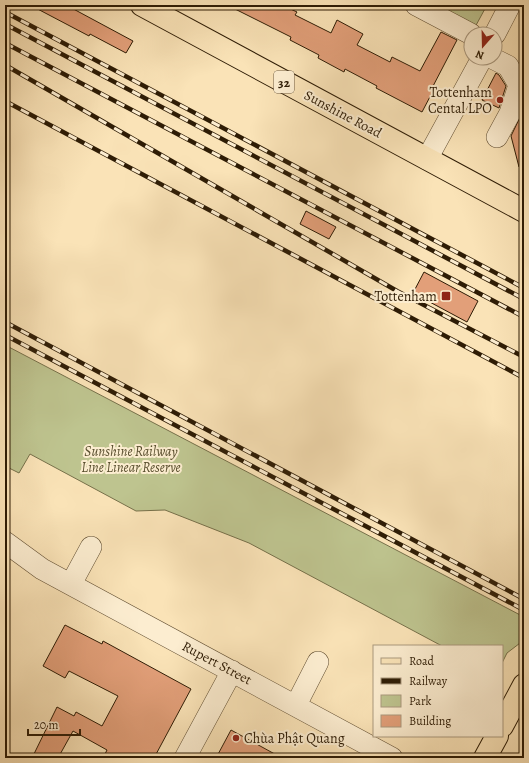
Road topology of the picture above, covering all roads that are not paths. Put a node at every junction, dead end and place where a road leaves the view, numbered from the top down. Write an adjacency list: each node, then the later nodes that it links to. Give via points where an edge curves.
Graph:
1 (142, 5): 11 (main road, Sunshine Road / 32)
2 (416, 5): 5 (street)
3 (510, 5): 4 (street)
4 (499, 26)
5 (463, 30)
6 (503, 51): 7 (street)
7 (524, 63)
8 (503, 64): 10 (street, via 508,66 519,85 510,114)
9 (479, 66): 11 (street, via 460,117)
10 (497, 137)
11 (427, 159): 12 (main road, Sunshine Road / 32)
12 (524, 211)
13 (5, 542): 16 (street, Rupert Street)
14 (91, 547): 17 (street)
15 (5, 556): 16 (street, Rupert Street)
16 (42, 569): 17 (street, Rupert Street)
17 (71, 584): 19 (street, Rupert Street)
18 (318, 662): 21 (street)
19 (232, 671): 21 (street, Rupert Street); 24 (street)
20 (524, 685): 22 (main road)
21 (296, 705): 25 (street, Rupert Street)
22 (503, 724)
23 (496, 737): 26 (main road)
24 (185, 758)
25 (392, 758)
26 (485, 758)

